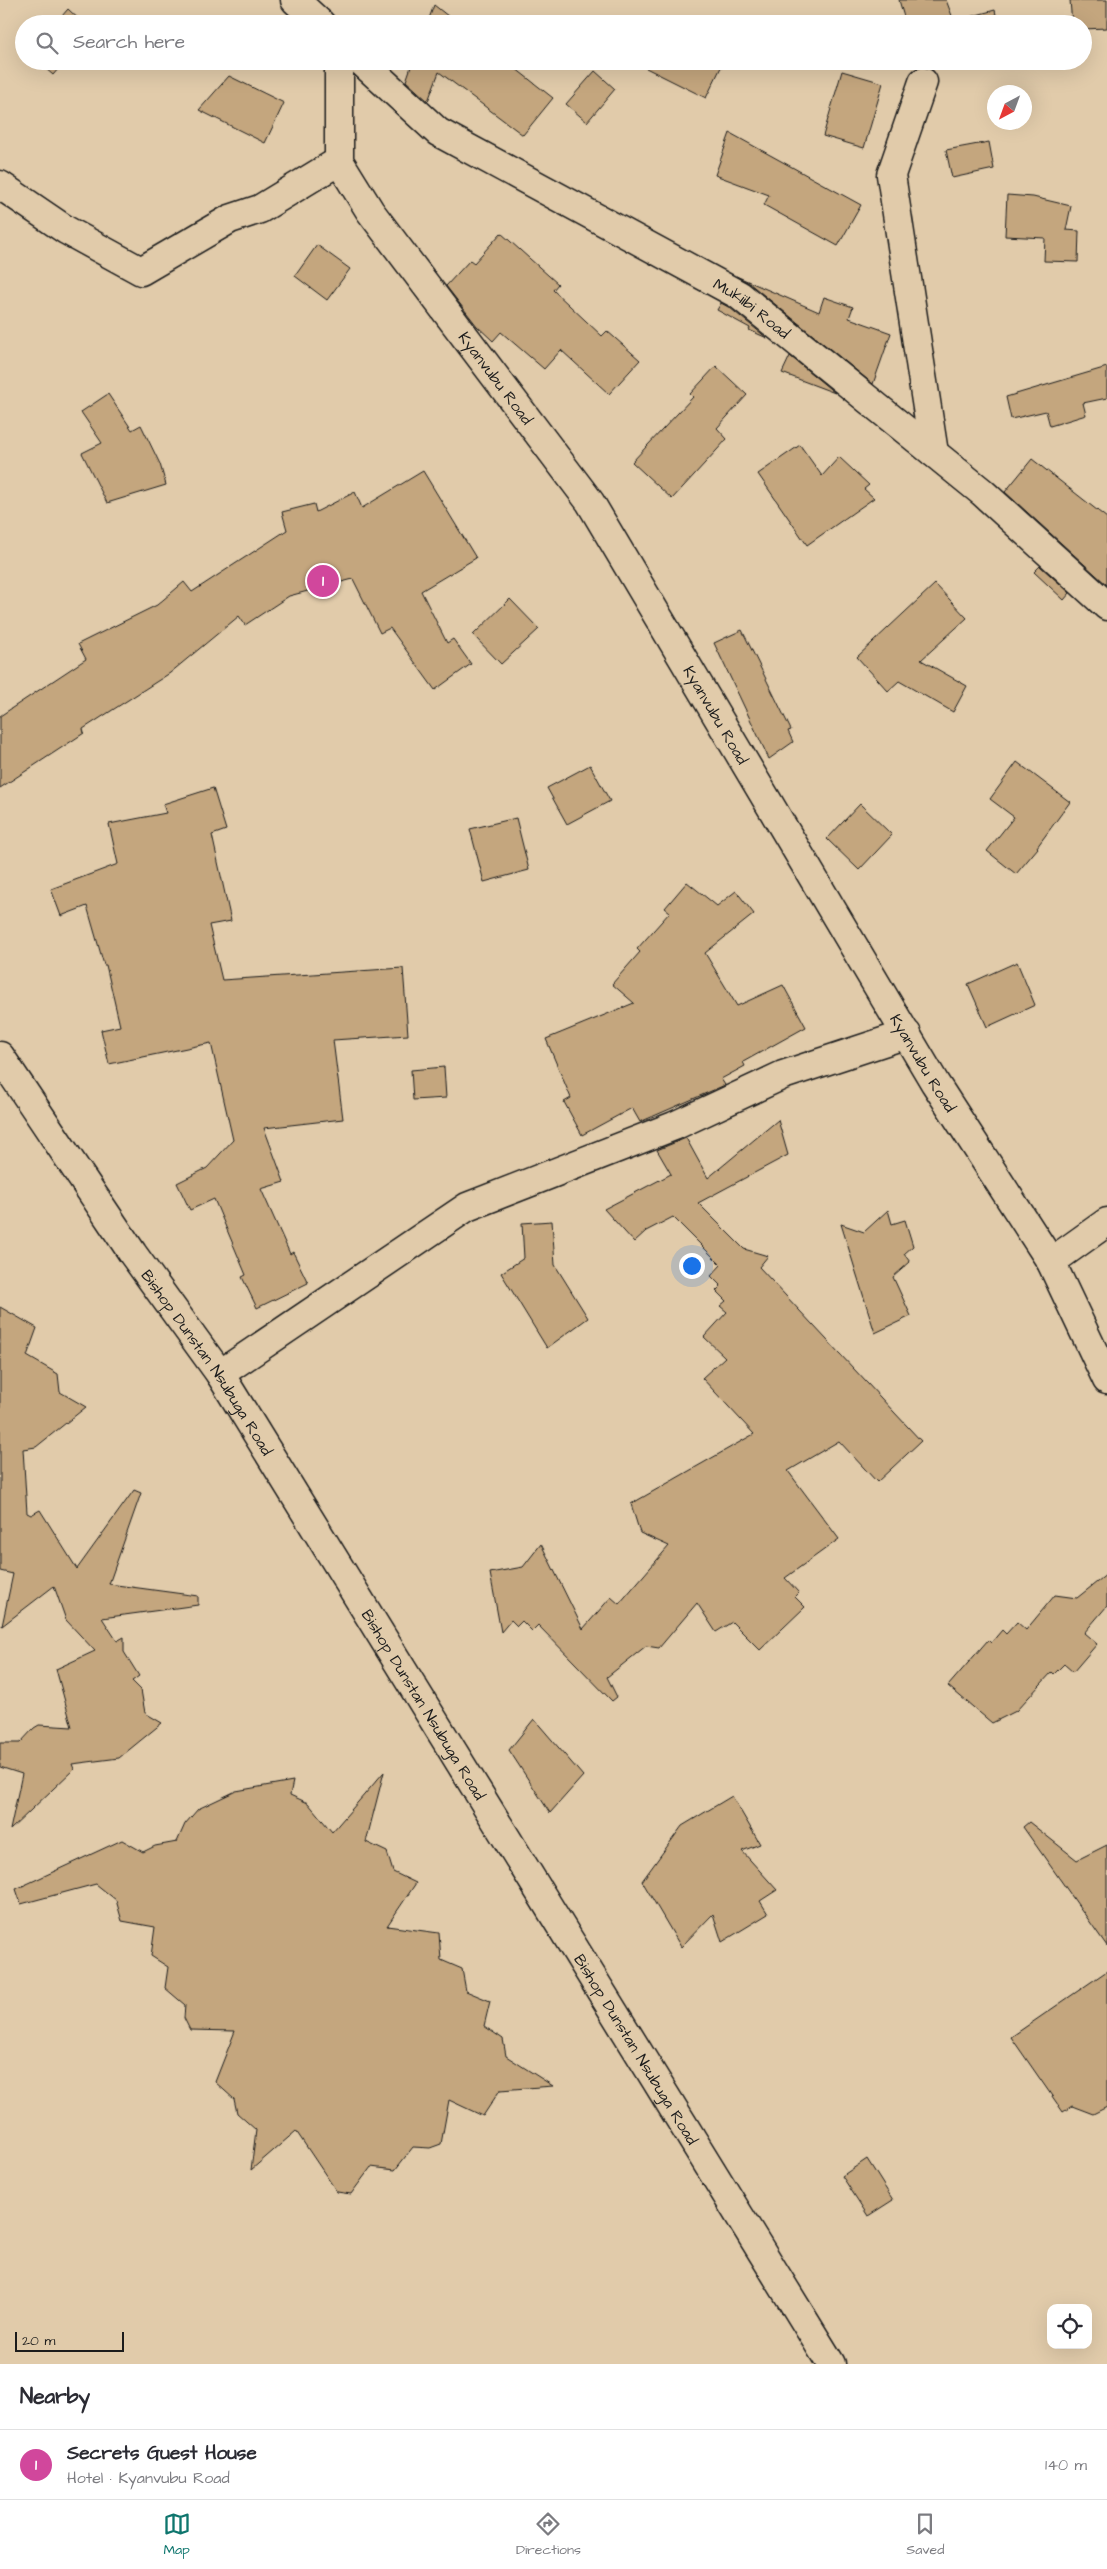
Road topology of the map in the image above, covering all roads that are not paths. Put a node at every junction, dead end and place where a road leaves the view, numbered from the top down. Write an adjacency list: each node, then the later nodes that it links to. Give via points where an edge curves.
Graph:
1 (295, 0): 2 (street)
2 (311, 15)
3 (338, 70): 6 (street, Kyanvubu Road)
4 (371, 70): 8 (street, Mukiibi Road, via 438,132 739,295)
5 (923, 82): 8 (street, via 891,175)
6 (340, 161): 7 (street, via 260,209 230,219 141,271 66,230); 10 (street, Kyanvubu Road, via 370,211 590,502)
7 (0, 185)
8 (934, 452): 9 (street, Mukiibi Road)
9 (1107, 606)
10 (907, 1034): 13 (street, Kyanvubu Road); 14 (street, via 783,1075 674,1126 467,1207)
11 (0, 1056): 14 (street, Bishop Dunstan Nsubuga Road, via 133,1254)
12 (1107, 1222): 13 (street)
13 (1051, 1262): 15 (street, Kyanvubu Road)
14 (220, 1374): 16 (street, Bishop Dunstan Nsubuga Road)
15 (1107, 1380)
16 (831, 2364)

